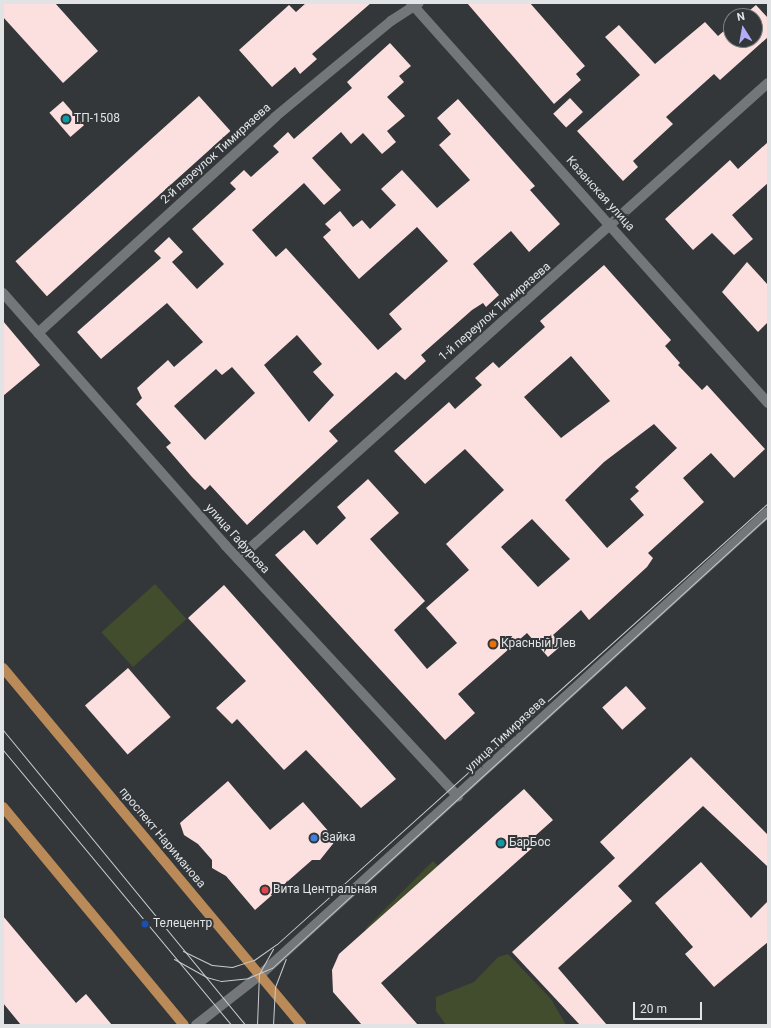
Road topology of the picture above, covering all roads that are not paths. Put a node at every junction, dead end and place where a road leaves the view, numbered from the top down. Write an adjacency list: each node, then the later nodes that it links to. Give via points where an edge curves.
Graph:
1 (415, 4): 3 (street, Казанская улица); 5 (street, 2-й переулок Тимирязева, via 275,117)
2 (768, 83): 3 (street, 1-й переулок Тимирязева)
3 (612, 227): 6 (street, Казанская улица); 8 (street, 1-й переулок Тимирязева)
4 (3, 293): 5 (street, улица Гафурова)
5 (38, 333): 8 (street, улица Гафурова)
6 (768, 403)
7 (768, 512): 10 (street, улица Тимирязева)
8 (238, 559): 10 (street, улица Гафурова)
9 (3, 668): 12 (main road, проспект Нариманова)
10 (458, 797): 12 (street, улица Тимирязева)
11 (3, 807): 13 (main road)
12 (260, 975): 14 (street, улица Тимирязева); 15 (main road, проспект Нариманова)
13 (184, 1025)
14 (196, 1025)
15 (301, 1025)

